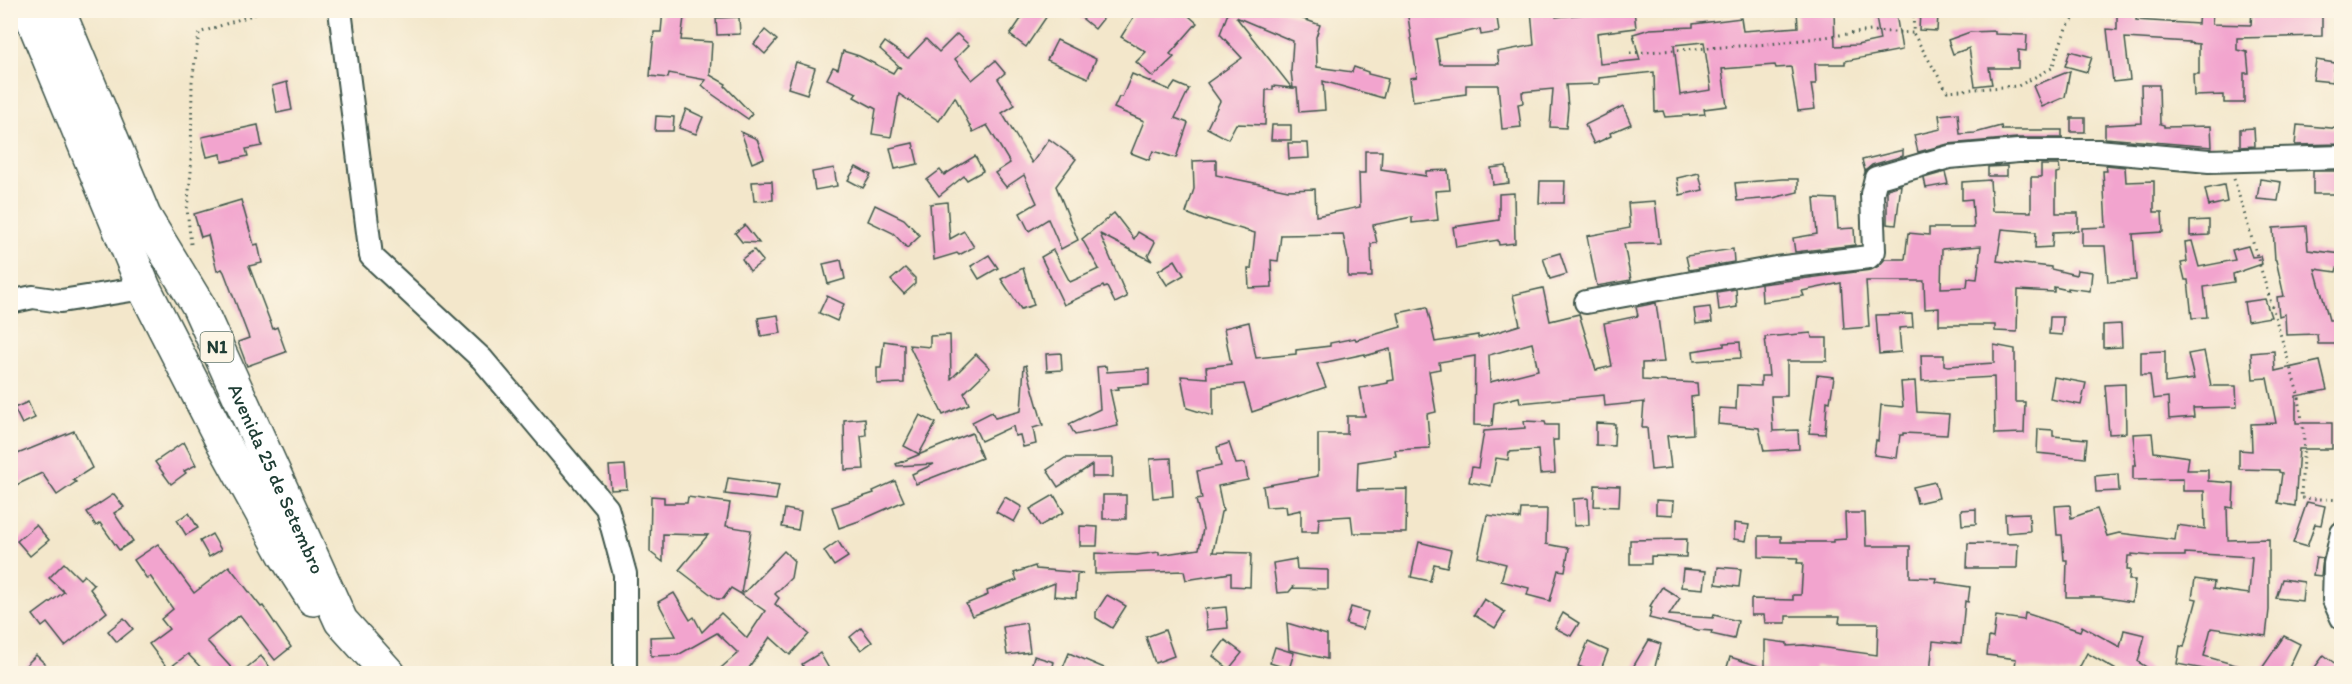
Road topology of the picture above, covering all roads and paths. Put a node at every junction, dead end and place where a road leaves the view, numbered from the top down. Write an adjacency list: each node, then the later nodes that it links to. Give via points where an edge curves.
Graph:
1 (29, 10): 14 (highway, Avenida 25 de Setembro / N1)
2 (58, 10): 21 (highway, Avenida 25 de Setembro / N1, via 144,216 198,305 340,621)
3 (267, 10): 13 (path, via 199,33 192,82 187,209)
4 (340, 10): 22 (street, via 371,256 482,359 607,508 625,574)
5 (1914, 10): 9 (path)
6 (2081, 10): 9 (path, via 2066,28 2052,68 2018,86 1947,91)
7 (2331, 10): 8 (path)
8 (2342, 19)
9 (1913, 33): 10 (path, via 1871,32 1770,44)
10 (1630, 53)
11 (2342, 157): 12 (street)
12 (2229, 160): 16 (street, via 2098,151 2018,151 1949,157 1876,177 1872,194 1874,251 1869,257 1776,268); 17 (path, via 2299,397 2304,436 2301,498)
13 (192, 252)
14 (144, 288): 15 (street, via 61,301 33,297); 20 (highway, Avenida 25 de Setembro / N1, via 285,555)
15 (10, 302)
16 (1587, 302)
17 (2342, 500)
18 (2342, 533): 19 (street, via 2335,564 2334,600)
19 (2342, 618)
20 (361, 674)
21 (389, 674)
22 (625, 674)

